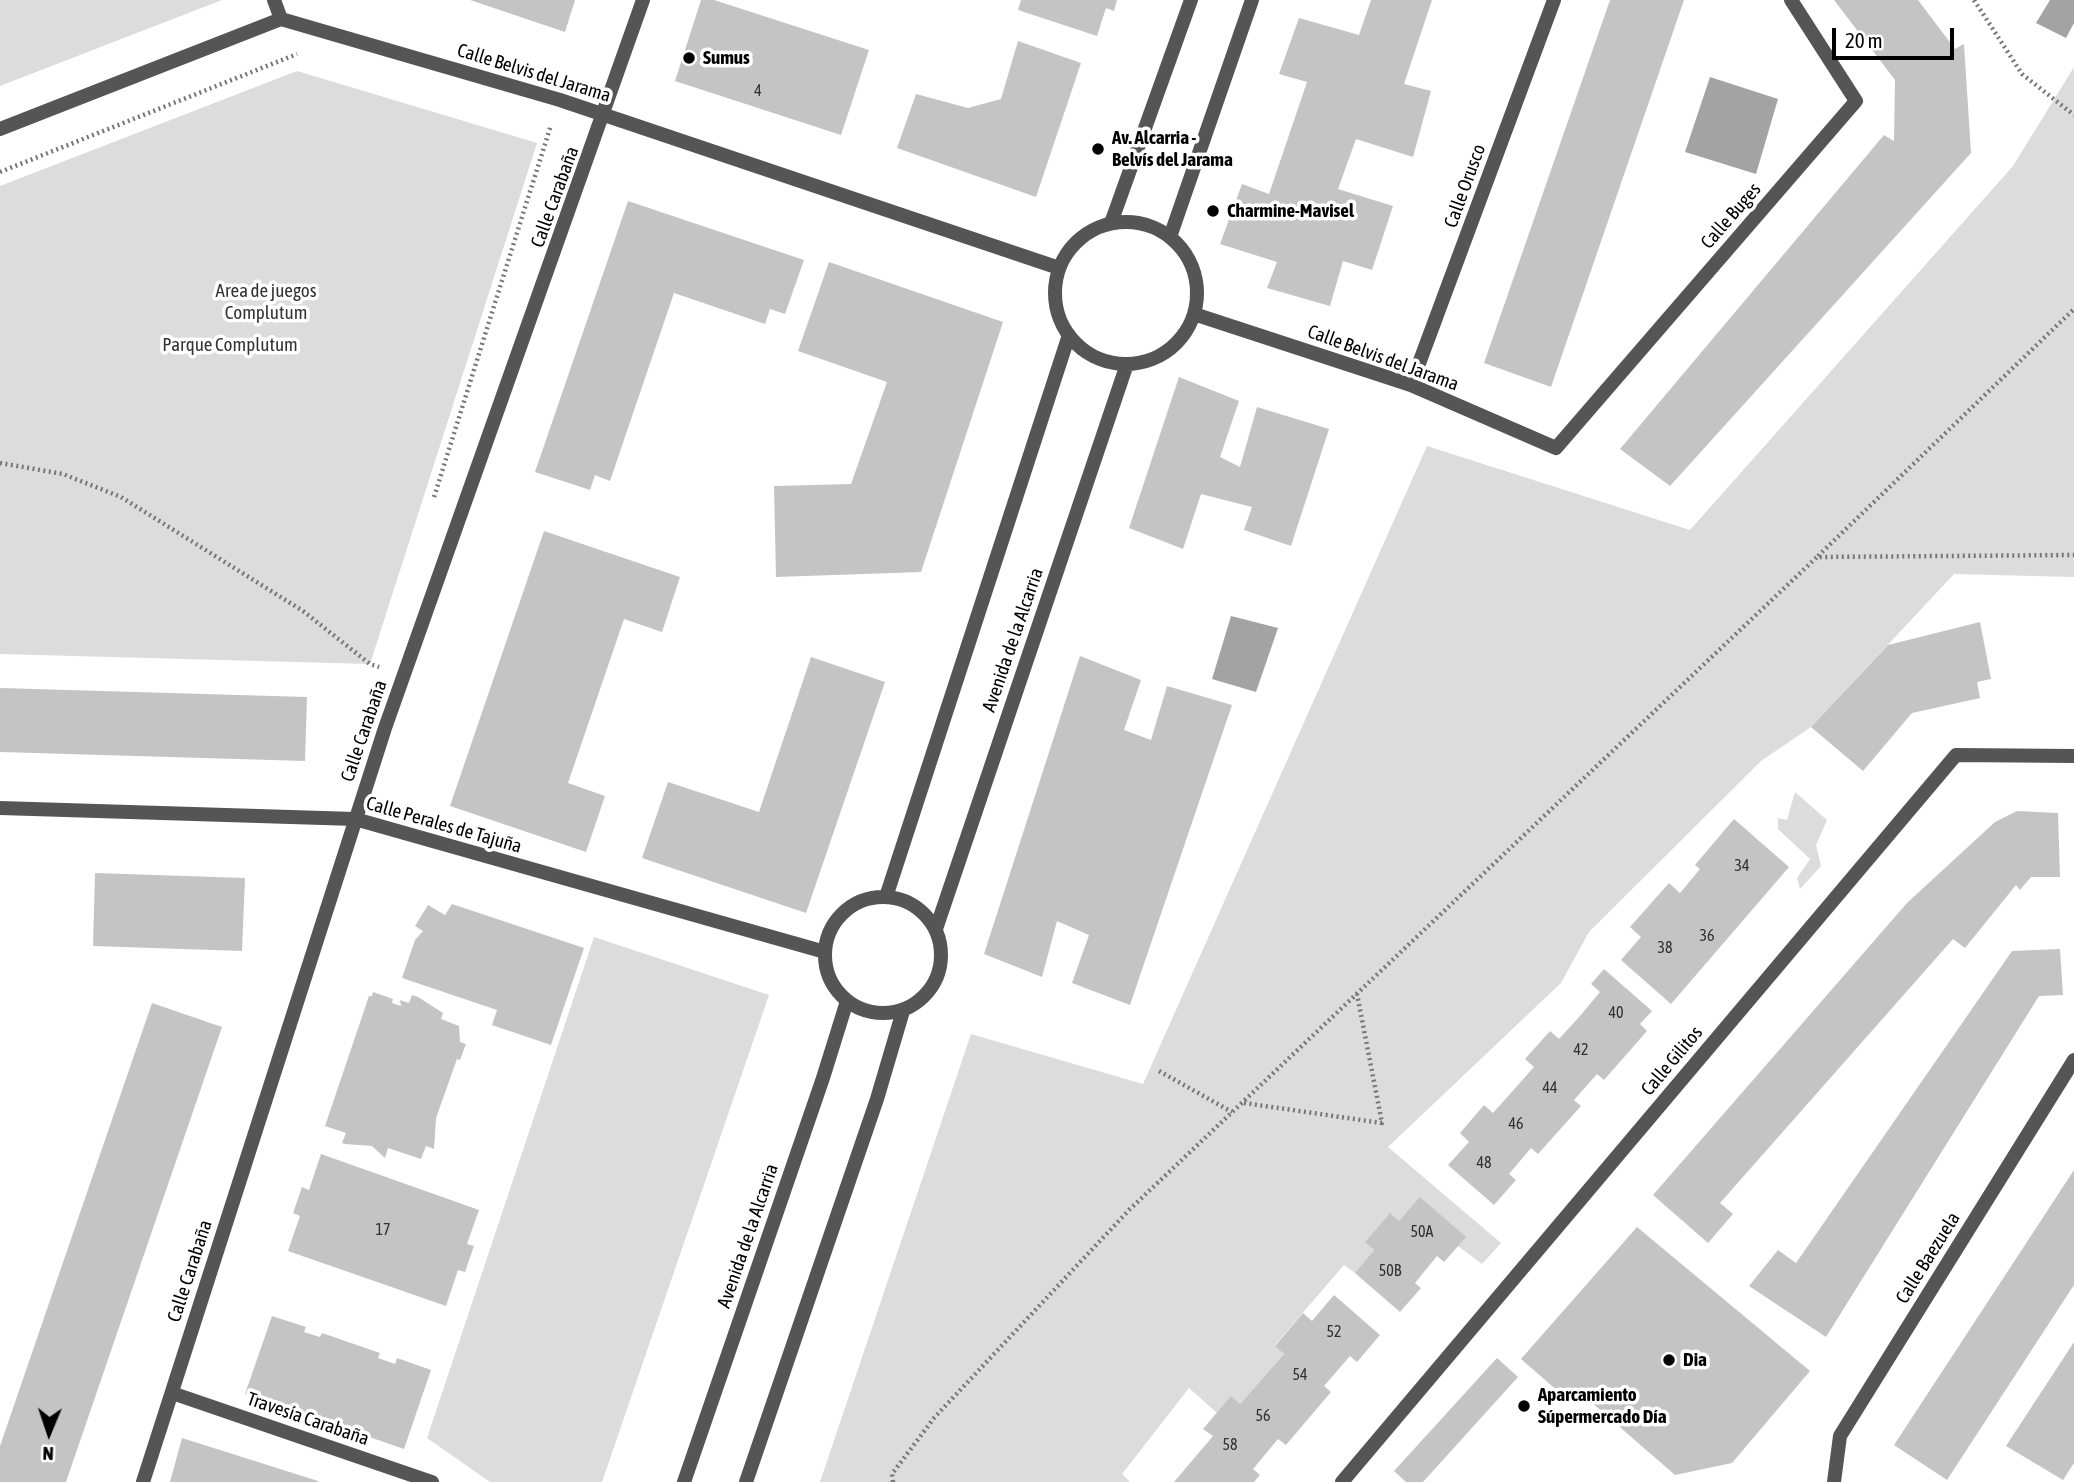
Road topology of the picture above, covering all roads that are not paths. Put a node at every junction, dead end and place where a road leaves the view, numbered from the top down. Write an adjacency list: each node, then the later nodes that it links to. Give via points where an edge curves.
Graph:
1 (274, 0): 7 (street)
2 (643, 0): 8 (street, Calle Carabaña)
3 (1191, 0): 10 (street)
4 (1252, 0): 11 (street)
5 (1554, 0): 16 (street, Calle Orusco)
6 (1791, 0): 17 (street, Calle Buges, via 1856,101)
7 (281, 19): 8 (street, Calle Belvis del Jarama); 9 (street)
8 (604, 114): 12 (street, Calle Belvis del Jarama); 20 (street, Calle Carabaña)
9 (0, 129)
10 (1111, 223): 11 (street, via 1142,225); 12 (street, via 1079,239)
11 (1170, 237): 13 (street, via 1194,272)
12 (1059, 268): 14 (street, via 1055,303)
13 (1194, 314): 15 (street, via 1169,350); 16 (street, Calle Belvis del Jarama)
14 (1069, 335): 15 (street, via 1094,357); 21 (street, Avenida de la Alcarria)
15 (1127, 364): 22 (street, Avenida de la Alcarria)
16 (1411, 386): 17 (street, Calle Belvis del Jarama)
17 (1556, 448)
18 (2074, 756): 32 (street, Calle Gilitos, via 1956,755)
19 (0, 808): 20 (street, Calle Perales de Tajuña)
20 (355, 819): 23 (street, Calle Perales de Tajuña); 27 (street, Calle Carabaña)
21 (886, 897): 22 (street, via 915,906); 23 (street, via 856,903 844,912 834,923)
22 (936, 929): 25 (street, Avenida de la Alcarria, via 942,957 935,984)
23 (825, 952): 24 (street, via 832,984)
24 (847, 1001): 25 (street, via 873,1013); 30 (street, Avenida de la Alcarria)
25 (903, 1011): 31 (street)
26 (2074, 1060): 33 (street, Calle Baezuela, via 1840,1436)
27 (172, 1392): 28 (street, Calle Carabaña); 29 (street, Travesía Carabaña)
28 (143, 1482)
29 (432, 1482)
30 (684, 1482)
31 (746, 1482)
32 (1342, 1482)
33 (1834, 1482)

